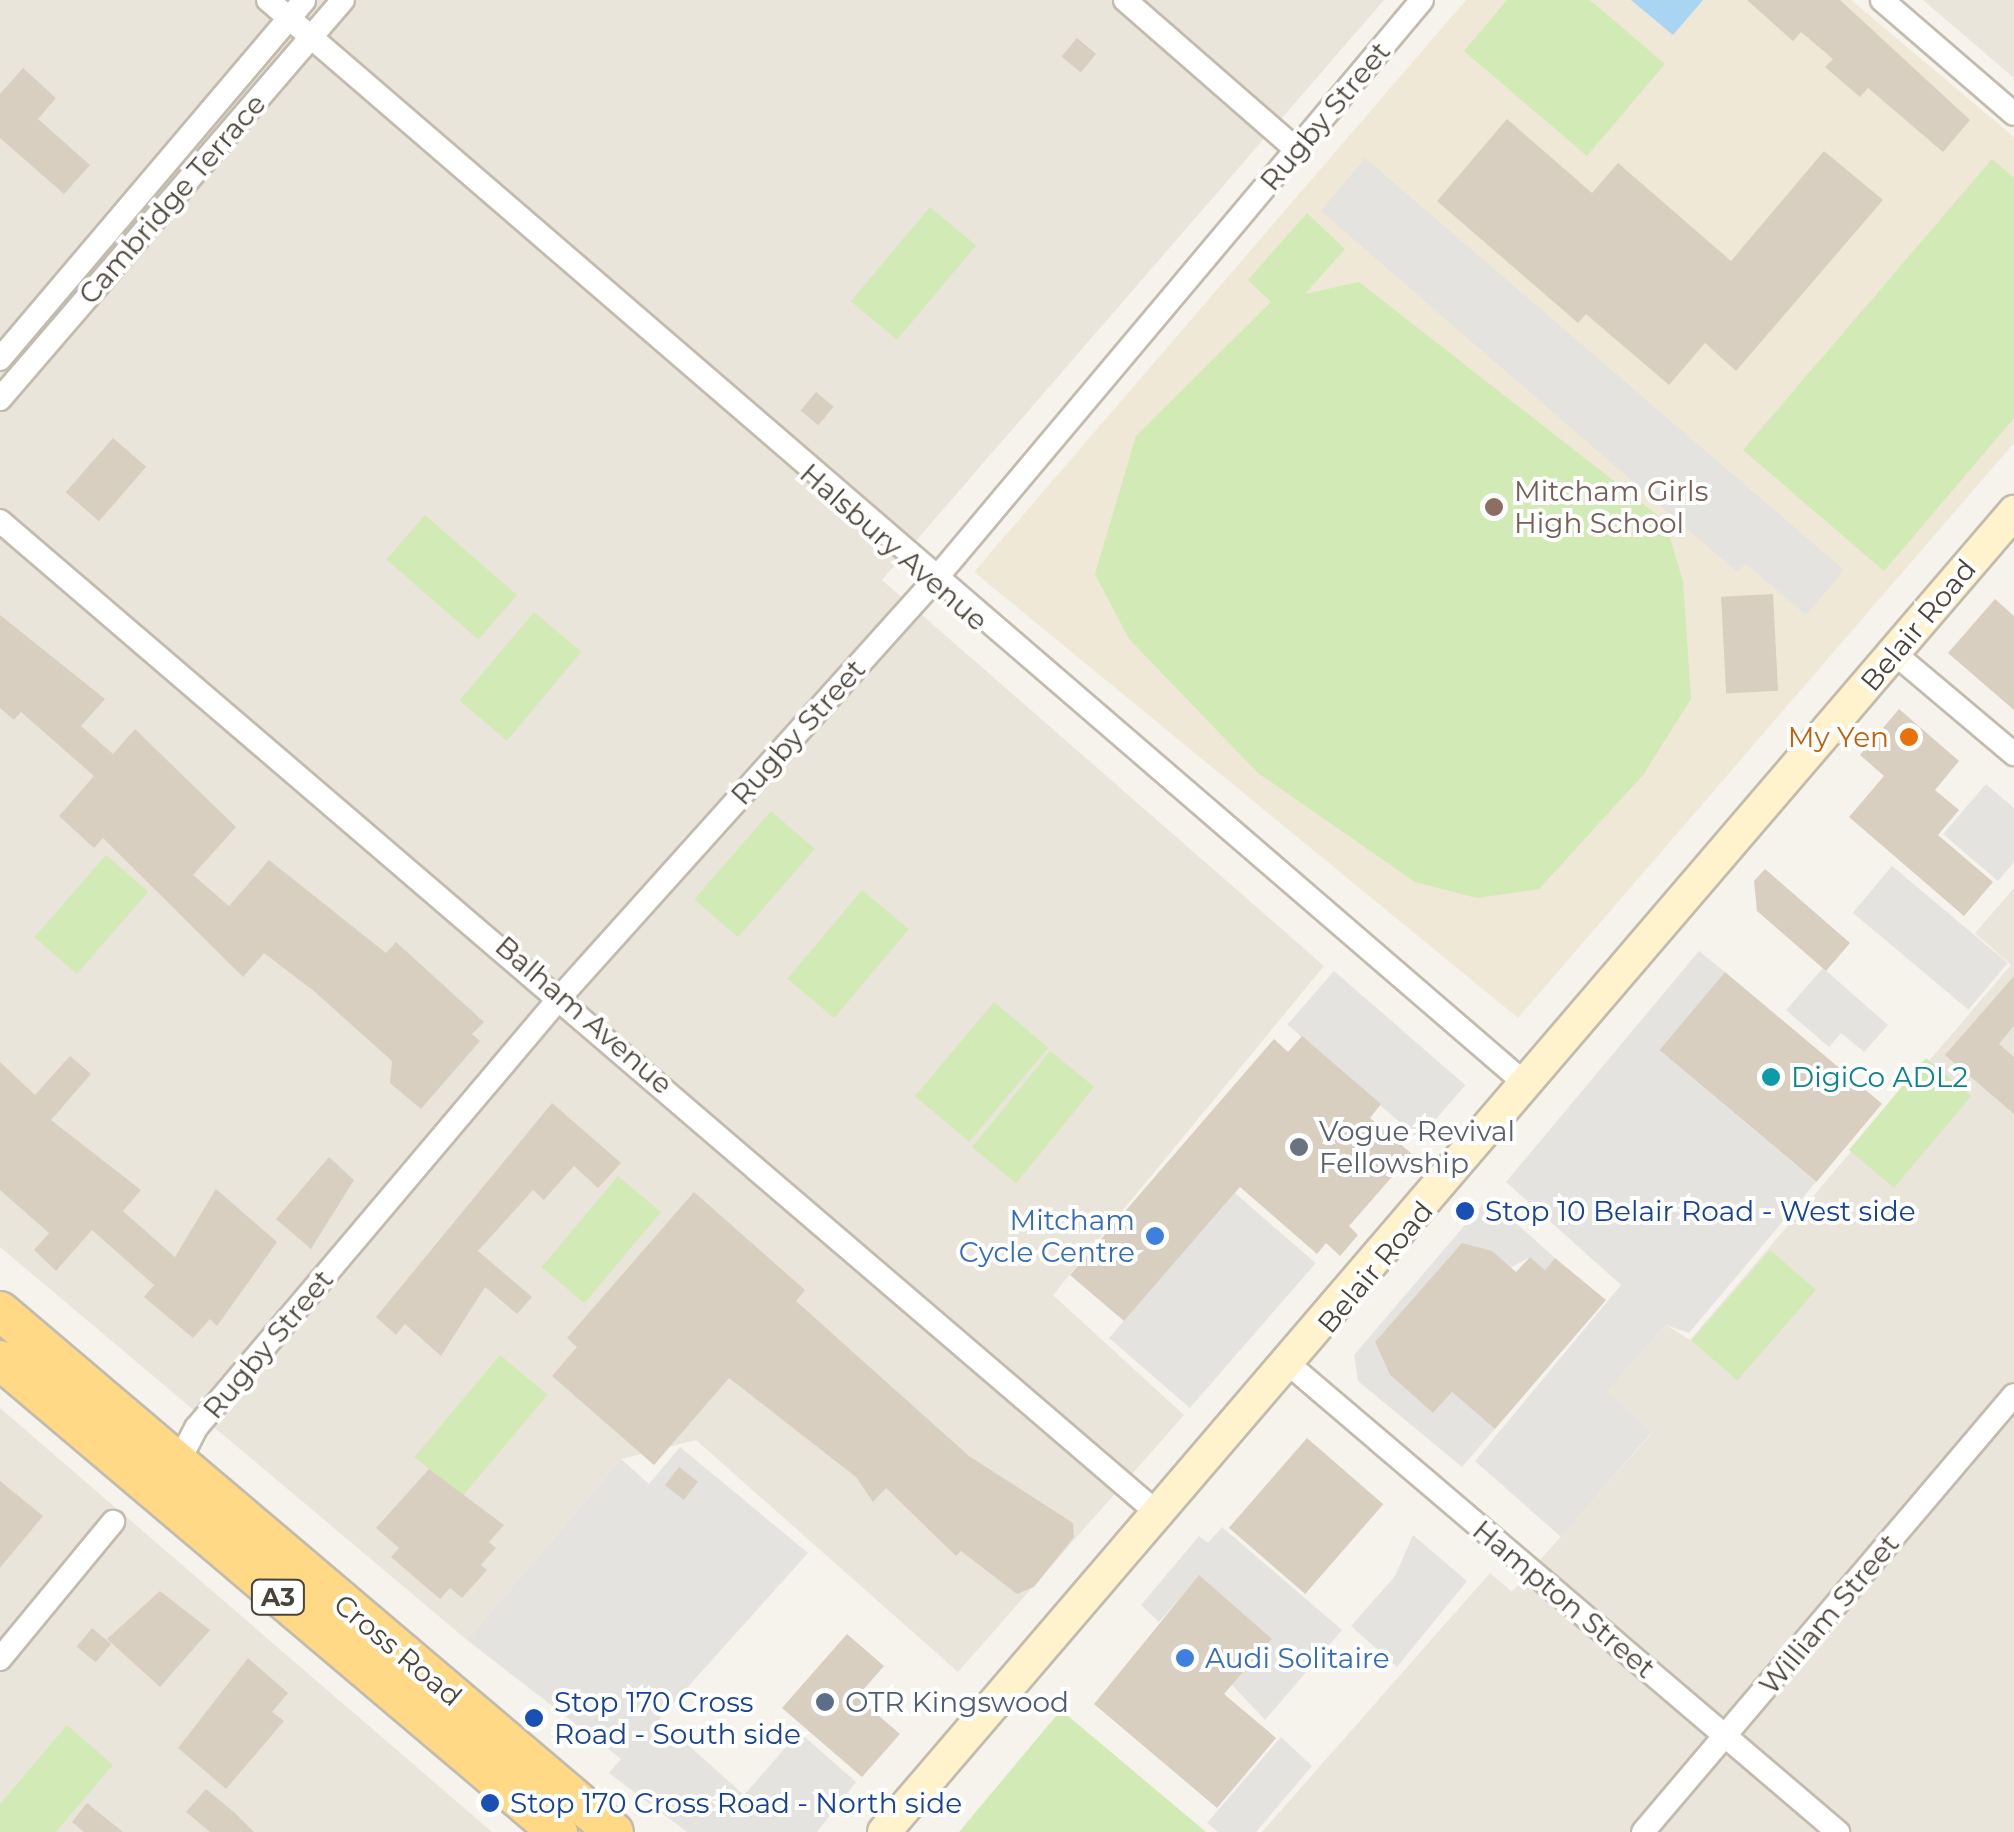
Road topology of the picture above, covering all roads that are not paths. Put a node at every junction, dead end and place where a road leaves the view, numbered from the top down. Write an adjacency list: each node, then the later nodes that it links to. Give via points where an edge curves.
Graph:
1 (268, 0): 6 (street, Halsbury Avenue)
2 (343, 0): 7 (street, Cambridge Terrace)
3 (1125, 0): 9 (street)
4 (1422, 0): 9 (street, Rugby Street)
5 (1882, 0): 8 (street)
6 (296, 9): 7 (street, Halsbury Avenue); 10 (street, Cambridge Terrace)
7 (312, 37): 11 (street, Cambridge Terrace); 20 (street, Halsbury Avenue)
8 (2014, 114)
9 (1297, 150): 20 (street, Rugby Street)
10 (162, 168): 11 (street); 12 (street, Cambridge Terrace)
11 (182, 187): 13 (street, Cambridge Terrace)
12 (102, 238): 13 (street); 14 (street, Cambridge Terrace)
13 (122, 256): 15 (street, Cambridge Terrace)
14 (50, 300): 15 (street); 16 (street, Cambridge Terrace)
15 (70, 317): 17 (street, Cambridge Terrace)
16 (0, 359)
17 (0, 399)
18 (2014, 512): 21 (main road, Belair Road)
19 (0, 521): 23 (street, Balham Avenue)
20 (933, 582): 23 (street, Rugby Street); 24 (street, Halsbury Avenue)
21 (1894, 653): 22 (street); 24 (main road, Belair Road)
22 (2014, 754)
23 (562, 995): 29 (street, Rugby Street, via 196,1428); 30 (street, Balham Avenue)
24 (1528, 1086): 27 (main road, Belair Road)
25 (0, 1311): 29 (highway, Cross Road / A3)
26 (0, 1360): 34 (highway, Cross Road / A3)
27 (1291, 1366): 30 (main road, Belair Road); 33 (street, Hampton Street)
28 (2014, 1394): 33 (street, William Street)
29 (178, 1465): 35 (highway, Cross Road / A3)
30 (1160, 1516): 36 (main road, Belair Road)
31 (113, 1522): 32 (street)
32 (0, 1659)
33 (1726, 1736): 37 (street, William Street); 38 (street, Hampton Street)
34 (558, 1832)
35 (614, 1832)
36 (884, 1832)
37 (1643, 1832)
38 (1838, 1832)

